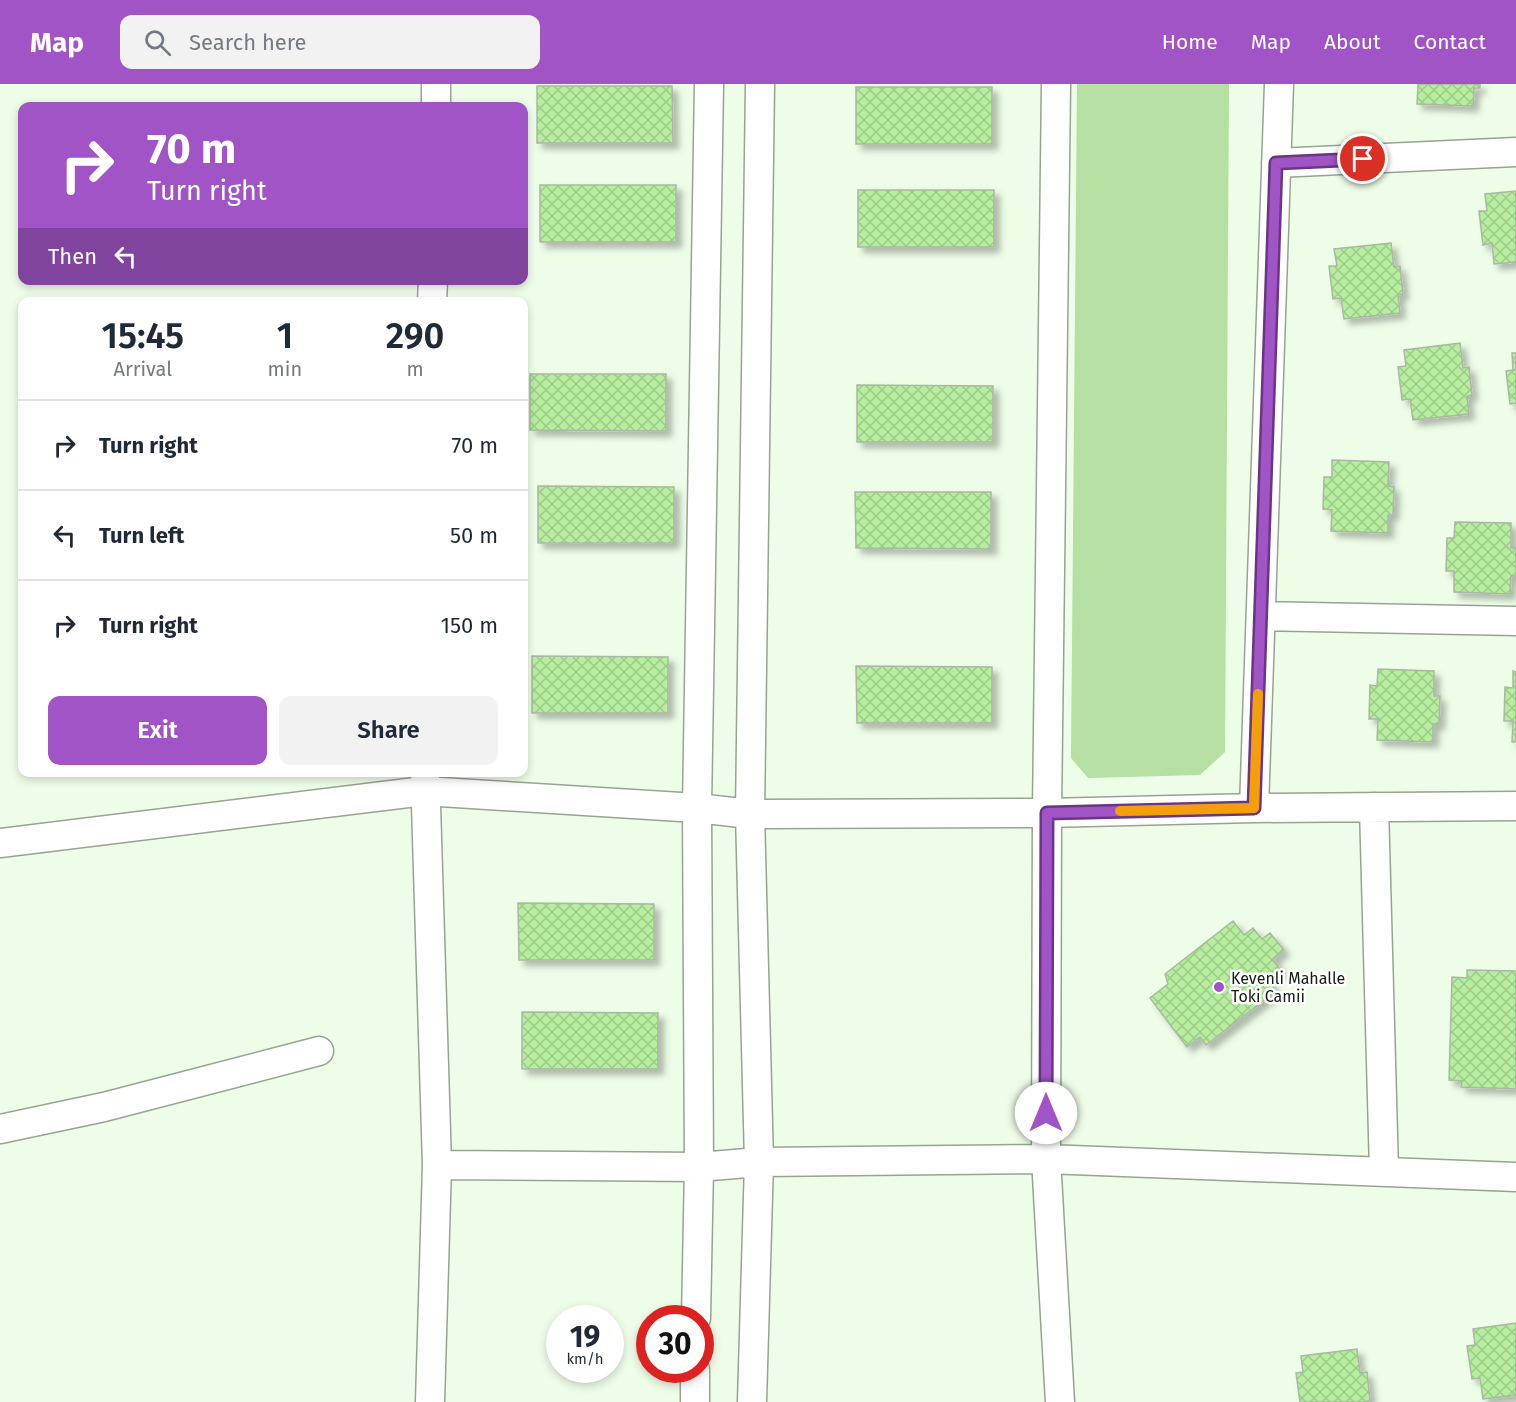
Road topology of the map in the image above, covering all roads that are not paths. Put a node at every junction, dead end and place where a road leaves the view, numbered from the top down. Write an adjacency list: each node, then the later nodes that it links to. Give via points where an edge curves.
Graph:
1 (436, 84): 6 (street)
2 (709, 84): 14 (street)
3 (760, 84): 17 (street)
4 (1056, 84): 16 (street)
5 (1279, 84): 8 (street)
6 (436, 102)
7 (1516, 152): 8 (street)
8 (1276, 163): 9 (street)
9 (1261, 616): 10 (street); 15 (street)
10 (1516, 621)
11 (424, 782): 14 (street); 18 (street); 23 (street)
12 (1516, 806): 13 (street)
13 (1374, 807): 15 (street); 25 (street)
14 (697, 808): 17 (street); 24 (street)
15 (1254, 808): 16 (street)
16 (1047, 813): 17 (street); 21 (street)
17 (750, 814): 22 (street)
18 (0, 843)
19 (320, 1051): 20 (street, via 104,1107)
20 (0, 1129)
21 (1046, 1159): 22 (street); 25 (street); 32 (street)
22 (759, 1162): 24 (street); 31 (street)
23 (437, 1165): 24 (street); 29 (street)
24 (699, 1167): 27 (street)
25 (1384, 1171): 26 (street)
26 (1516, 1177)
27 (696, 1305)
28 (695, 1383): 30 (street)
29 (430, 1402)
30 (694, 1402)
31 (752, 1402)
32 (1060, 1402)

